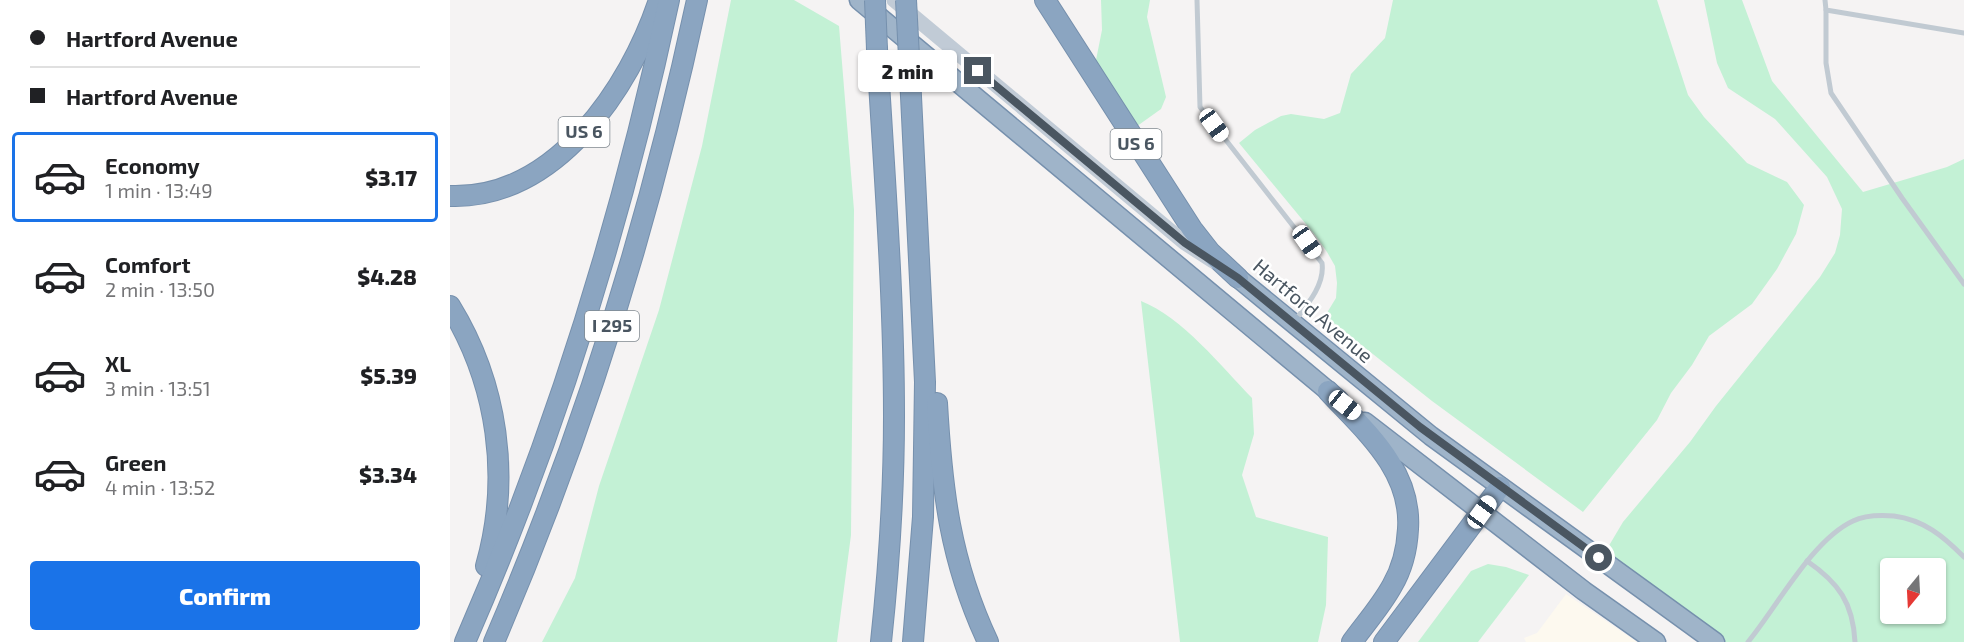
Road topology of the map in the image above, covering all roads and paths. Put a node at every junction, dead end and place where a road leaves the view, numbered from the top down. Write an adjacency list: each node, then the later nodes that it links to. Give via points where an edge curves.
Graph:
1 (659, 0): 13 (highway, US 6, via 628,73 602,111 574,141 542,167 509,185 473,195)
2 (669, 0): 25 (highway, via 644,115 594,292 519,511)
3 (698, 0): 26 (highway, I 295, via 666,139 612,327 555,490)
4 (859, 0): 19 (highway)
5 (875, 0): 27 (highway, bridge, via 894,417 890,554)
6 (894, 0): 15 (main road, Hartford Avenue, via 1185,243)
7 (906, 0): 14 (highway, bridge)
8 (1045, 0): 15 (highway, US 6, via 1192,229 1216,259)
9 (1197, 0): 18 (lane, via 1200,106 1322,263 1317,288)
10 (1825, 0): 11 (lane)
11 (1826, 10): 12 (lane); 16 (lane, via 1826,63 1831,93)
12 (1964, 33)
13 (450, 196)
14 (918, 225): 28 (highway, via 925,426); 29 (highway, via 934,351 947,512 964,581)
15 (1238, 278): 18 (highway, Hartford Avenue / US 6)
16 (1964, 284)
17 (450, 306): 24 (highway, via 471,345 486,387 499,474 492,542)
18 (1293, 323): 20 (highway, Hartford Avenue / US 6, via 1408,418)
19 (1328, 392): 21 (highway); 30 (highway, via 1388,458 1399,478 1408,513 1407,544 1398,574)
20 (1500, 487): 21 (highway); 33 (highway, Hartford Avenue / US 6)
21 (1482, 512): 31 (highway); 32 (highway)
22 (1964, 557): 23 (lane, via 1934,529 1906,518 1881,515 1854,520)
23 (1807, 561): 34 (lane); 35 (lane, via 1842,592 1851,611)
24 (459, 642)
25 (465, 642)
26 (494, 642)
27 (882, 642)
28 (913, 642)
29 (988, 642)
30 (1352, 642)
31 (1384, 642)
32 (1656, 642)
33 (1715, 642)
34 (1748, 642)
35 (1855, 642)

